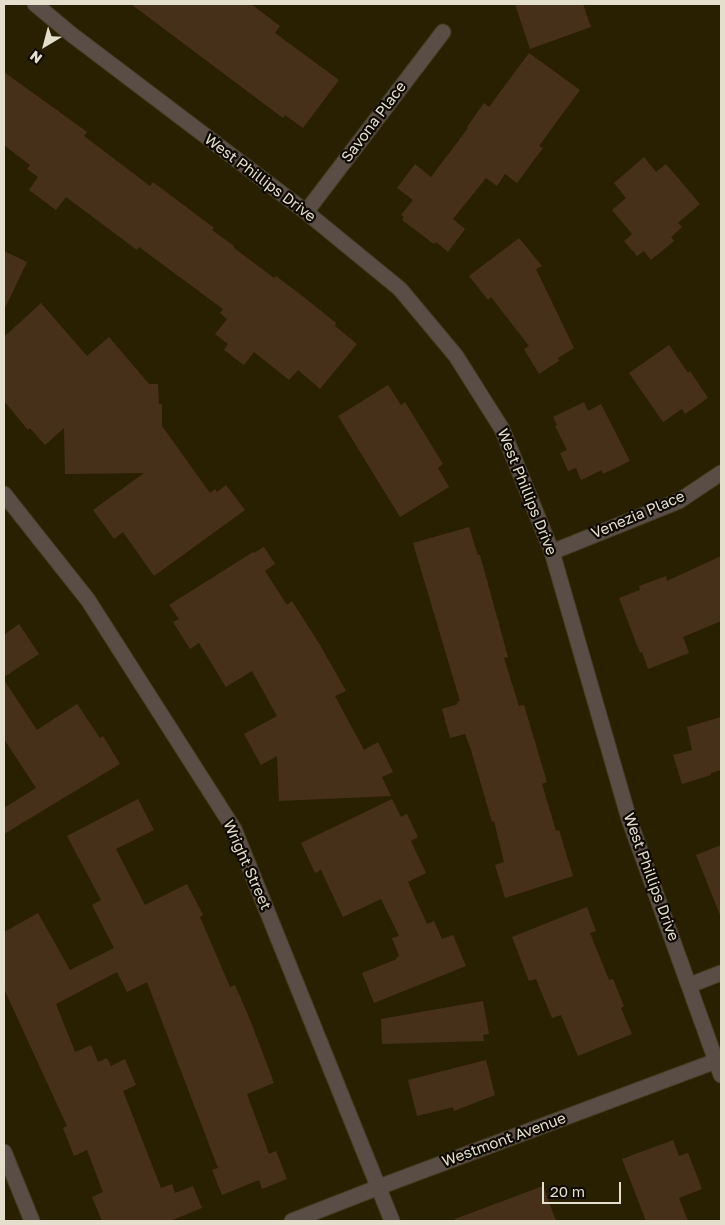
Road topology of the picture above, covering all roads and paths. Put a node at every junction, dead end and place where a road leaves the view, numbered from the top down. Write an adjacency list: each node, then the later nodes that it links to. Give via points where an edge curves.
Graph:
1 (35, 4): 3 (street, West Phillips Drive)
2 (443, 32): 3 (street, Savona Place)
3 (306, 212): 6 (street, West Phillips Drive, via 400,289 456,356 502,429)
4 (721, 473): 6 (street, Venezia Place, via 679,500)
5 (4, 494): 11 (street, Wright Street, via 88,600 234,829)
6 (552, 552): 8 (street, West Phillips Drive, via 629,819)
7 (721, 973): 8 (street)
8 (690, 985): 9 (street, West Phillips Drive)
9 (719, 1068): 11 (street, Westmont Avenue)
10 (4, 1152): 12 (street)
11 (379, 1187): 13 (street, Westmont Avenue); 14 (street, Wright Street)
12 (32, 1221)
13 (292, 1221)
14 (392, 1221)

